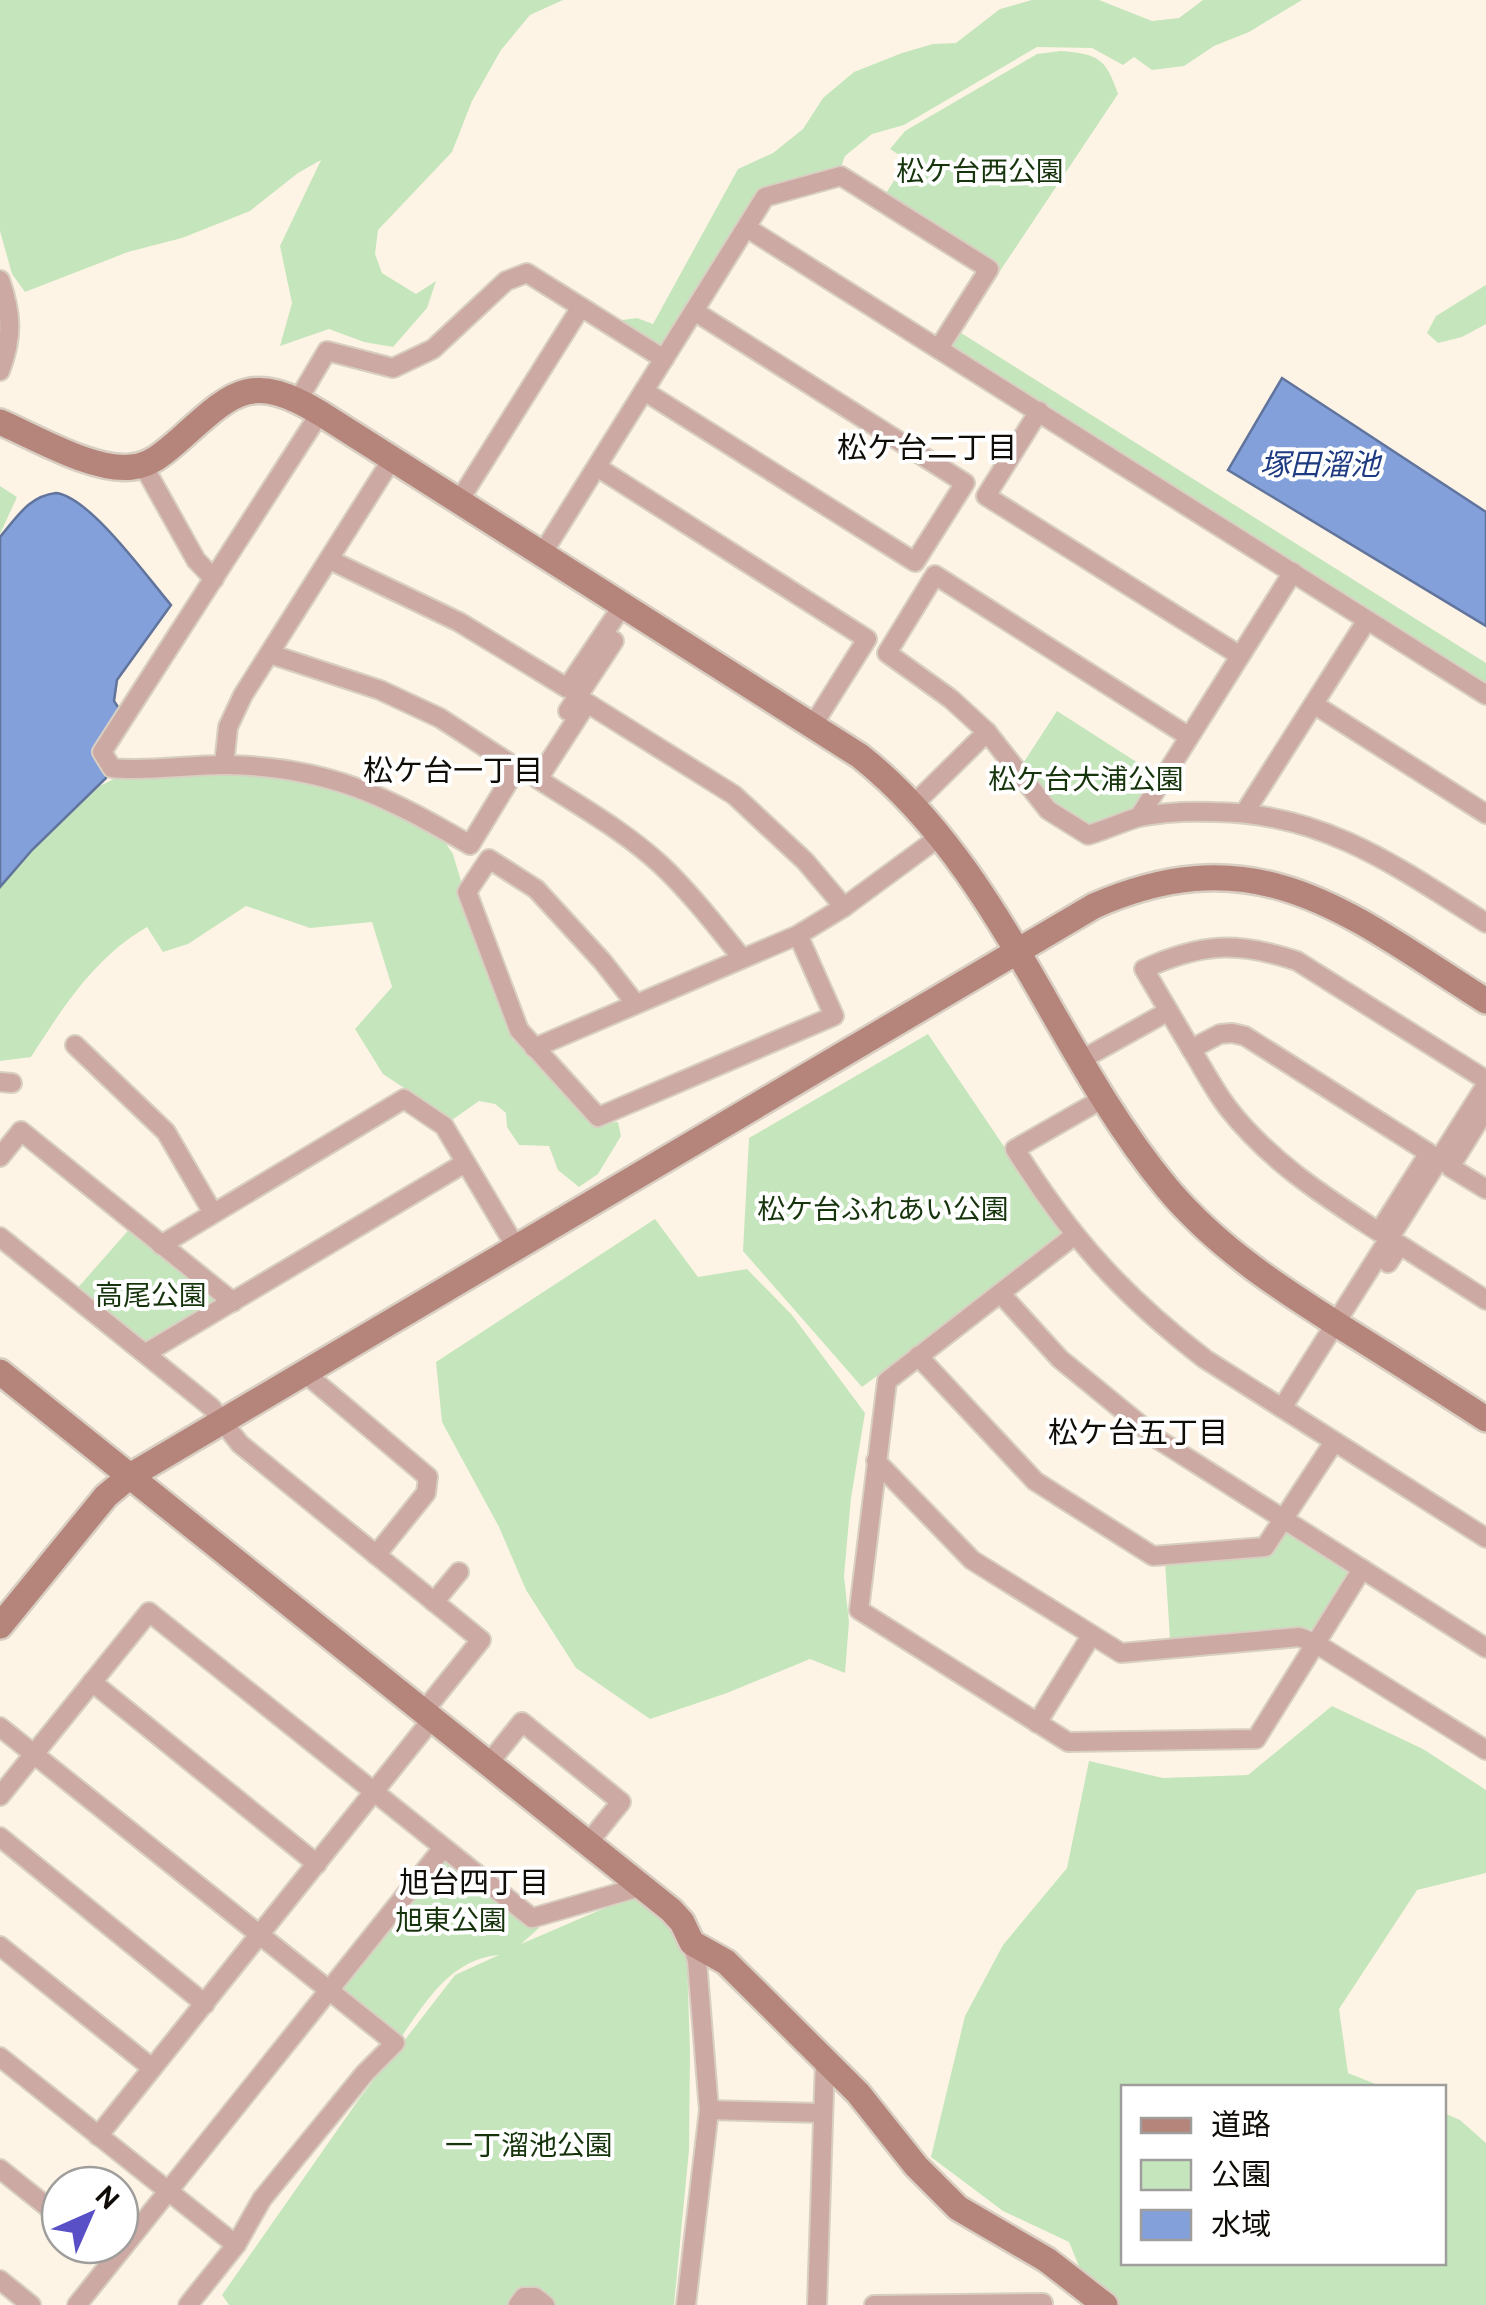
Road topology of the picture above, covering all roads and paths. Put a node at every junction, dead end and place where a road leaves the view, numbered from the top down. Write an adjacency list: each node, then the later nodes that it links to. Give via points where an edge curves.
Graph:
1 (748, 228): 4 (street); 5 (street); 5 (street, via 765,198 841,176 989,269)
2 (0, 280): 7 (street, via 12,329)
3 (581, 307): 6 (street); 9 (street, via 527,273 518,276 434,349 393,368 327,351); 15 (street)
4 (694, 312): 6 (street); 8 (street, via 965,483 916,562)
5 (939, 348): 10 (street)
6 (664, 359): 8 (street)
7 (0, 371)
8 (644, 390): 14 (street)
9 (309, 406): 12 (street); 13 (street, via 262,389 230,397); 19 (street)
10 (1034, 408): 18 (street); 23 (street, via 986,496); 26 (street)
11 (0, 422): 13 (street, via 108,466)
12 (392, 459): 15 (street); 17 (street)
13 (143, 465): 19 (street, via 196,560)
14 (597, 468): 16 (street); 26 (street, via 867,639)
15 (459, 501): 16 (street)
16 (542, 554): 20 (street)
17 (330, 560): 20 (street, via 459,622 567,688); 22 (street)
18 (1292, 572): 21 (street); 23 (street)
19 (214, 579): 29 (street, via 102,752 112,768)
20 (628, 608): 26 (street); 35 (street)
21 (1367, 620): 24 (street); 25 (street)
22 (270, 654): 29 (street, via 228,727); 29 (street, via 380,690 440,718 518,768 470,845 358,787 306,771)
23 (1239, 656): 28 (street)
24 (1486, 696)
25 (1315, 704): 31 (street); 32 (street)
26 (818, 728): 30 (street)
27 (987, 732): 28 (street, via 887,653 935,574); 30 (street); 33 (street, via 1048,810 1088,836)
28 (1188, 736): 33 (street)
29 (224, 765)
30 (915, 803): 34 (street)
31 (1245, 812): 33 (street); 37 (street, via 1356,843)
32 (1486, 814)
33 (1140, 817)
34 (942, 835): 36 (street); 39 (street)
35 (475, 858)
36 (844, 907): 38 (street); 40 (street, via 734,794 587,703 538,779 659,863)
37 (1486, 924)
38 (798, 935): 40 (street); 45 (street, via 834,1016 598,1117)
39 (1018, 952): 41 (street, via 1127,892 1191,878 1258,880 1314,896); 47 (street); 58 (street)
40 (742, 958): 42 (street)
41 (1486, 1000)
42 (635, 1003): 45 (street); 45 (street, via 536,889 489,859 467,892 519,1030)
43 (1168, 1012): 46 (street); 47 (street); 48 (street, via 1144,969 1204,948 1264,950 1330,980)
44 (76, 1045): 54 (street, via 166,1132)
45 (534, 1048)
46 (1191, 1048): 46 (street, via 1220,1034 1245,1036 1429,1153 1379,1232 1280,1162 1229,1109)
47 (1081, 1060): 49 (street)
48 (1486, 1083): 62 (street)
49 (1104, 1098): 55 (street, via 1016,1149); 62 (street, via 1165,1186 1215,1239)
50 (1486, 1110): 53 (street, via 1450,1167)
51 (0, 1157): 57 (street, via 20,1131)
52 (465, 1163): 54 (street, via 444,1126 404,1099); 58 (street); 61 (street)
53 (1486, 1189)
54 (213, 1212): 57 (street)
55 (1074, 1235): 59 (street); 67 (street, via 1162,1326)
56 (0, 1237): 63 (street)
57 (160, 1244): 61 (street)
58 (517, 1249): 66 (street)
59 (1000, 1293): 64 (street); 73 (street, via 1102,1396)
60 (1486, 1300): 62 (street, via 1400,1244)
61 (233, 1302): 63 (street)
62 (1341, 1327): 67 (street); 68 (street)
63 (146, 1353): 69 (street, via 212,1407)
64 (918, 1356): 71 (street, via 886,1381); 73 (street, via 1035,1481 1154,1556 1265,1546)
65 (0, 1372): 72 (street)
66 (306, 1374): 69 (street); 75 (street, via 428,1476 426,1494)
67 (1282, 1408): 70 (street)
68 (1486, 1419)
69 (223, 1424): 72 (street); 75 (street)
70 (1334, 1442): 73 (street); 74 (street)
71 (876, 1461): 80 (street, via 972,1560); 85 (street, via 859,1610)
72 (130, 1476): 79 (street, via 106,1496); 84 (street)
73 (1285, 1520): 76 (street)
74 (1486, 1538)
75 (376, 1554): 78 (street)
76 (1362, 1570): 81 (street); 82 (street)
77 (459, 1572): 78 (street)
78 (434, 1602): 84 (street, via 480,1640)
79 (0, 1626)
80 (1091, 1636): 81 (street, via 1121,1653 1299,1637); 85 (street)
81 (1315, 1642): 85 (street, via 1256,1739 1068,1742); 87 (street)
82 (1486, 1648)
83 (92, 1682): 88 (street); 90 (street, via 148,1612); 95 (street)
84 (428, 1714): 89 (street); 90 (street)
85 (1037, 1723)
86 (0, 1727): 88 (street)
87 (1486, 1750)
88 (34, 1754): 91 (street); 97 (street)
89 (488, 1763): 93 (street); 93 (street, via 522,1722 621,1802)
90 (374, 1793): 94 (street); 95 (street)
91 (0, 1796)
92 (0, 1837): 101 (street)
93 (588, 1843): 96 (street)
94 (443, 1848): 96 (street, via 532,1918); 100 (street)
95 (318, 1864): 97 (street)
96 (643, 1886): 98 (street, via 682,1922)
97 (259, 1936): 100 (street); 101 (street)
98 (692, 1943): 103 (street, via 726,1962); 105 (street)
99 (0, 1946): 104 (street)
100 (326, 1990): 109 (street); 112 (street, via 395,2043 262,2199)
101 (205, 2004): 104 (street)
102 (0, 2057): 107 (street)
103 (825, 2060): 106 (street); 124 (street, via 958,2208 1048,2260)
104 (152, 2068): 107 (street)
105 (709, 2110): 106 (street); 121 (street)
106 (821, 2114): 122 (street)
107 (98, 2136): 109 (street)
108 (0, 2169): 110 (street)
109 (167, 2192): 111 (street); 112 (street)
110 (40, 2200)
111 (140, 2225)
112 (236, 2245): 118 (street)
113 (108, 2265): 117 (street)
114 (0, 2280): 116 (street)
115 (1043, 2303): 123 (street)
116 (32, 2305)
117 (77, 2305)
118 (188, 2305)
119 (518, 2305): 120 (street, via 536,2297)
120 (545, 2305)
121 (686, 2305)
122 (817, 2305)
123 (874, 2305)
124 (1105, 2305)

